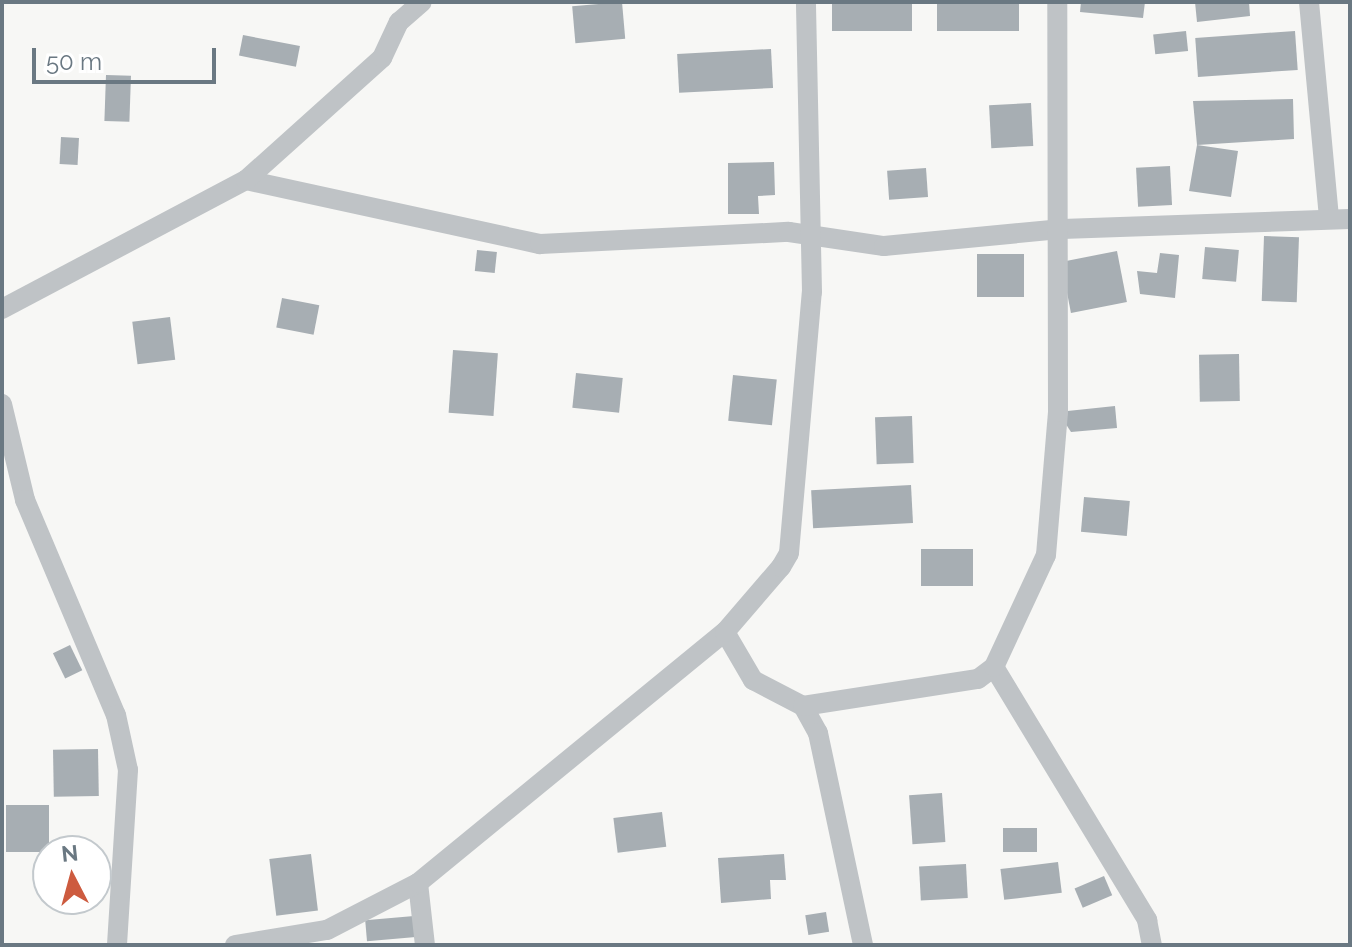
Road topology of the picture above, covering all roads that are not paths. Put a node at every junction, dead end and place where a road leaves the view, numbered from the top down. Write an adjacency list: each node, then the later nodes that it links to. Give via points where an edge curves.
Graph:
1 (422, 2): 5 (street, via 399,22 382,58)
2 (806, 2): 8 (street)
3 (1057, 2): 7 (street)
4 (1309, 2): 6 (street)
5 (246, 180): 8 (street, via 518,243 777,232); 9 (street)
6 (1340, 217): 7 (street)
7 (1062, 229): 8 (street, via 884,246); 12 (street, via 1052,522 1046,555)
8 (812, 238): 11 (street, via 789,553)
9 (2, 309)
10 (2, 404): 15 (street, via 25,500 116,715 128,770)
11 (725, 632): 13 (street, via 753,680); 14 (street)
12 (994, 667): 13 (street, via 957,686); 19 (street, via 1147,920)
13 (803, 706): 18 (street, via 818,733)
14 (418, 883): 16 (street, via 327,930); 17 (street)
15 (117, 945)
16 (235, 945)
17 (425, 945)
18 (863, 945)
19 (1152, 945)

